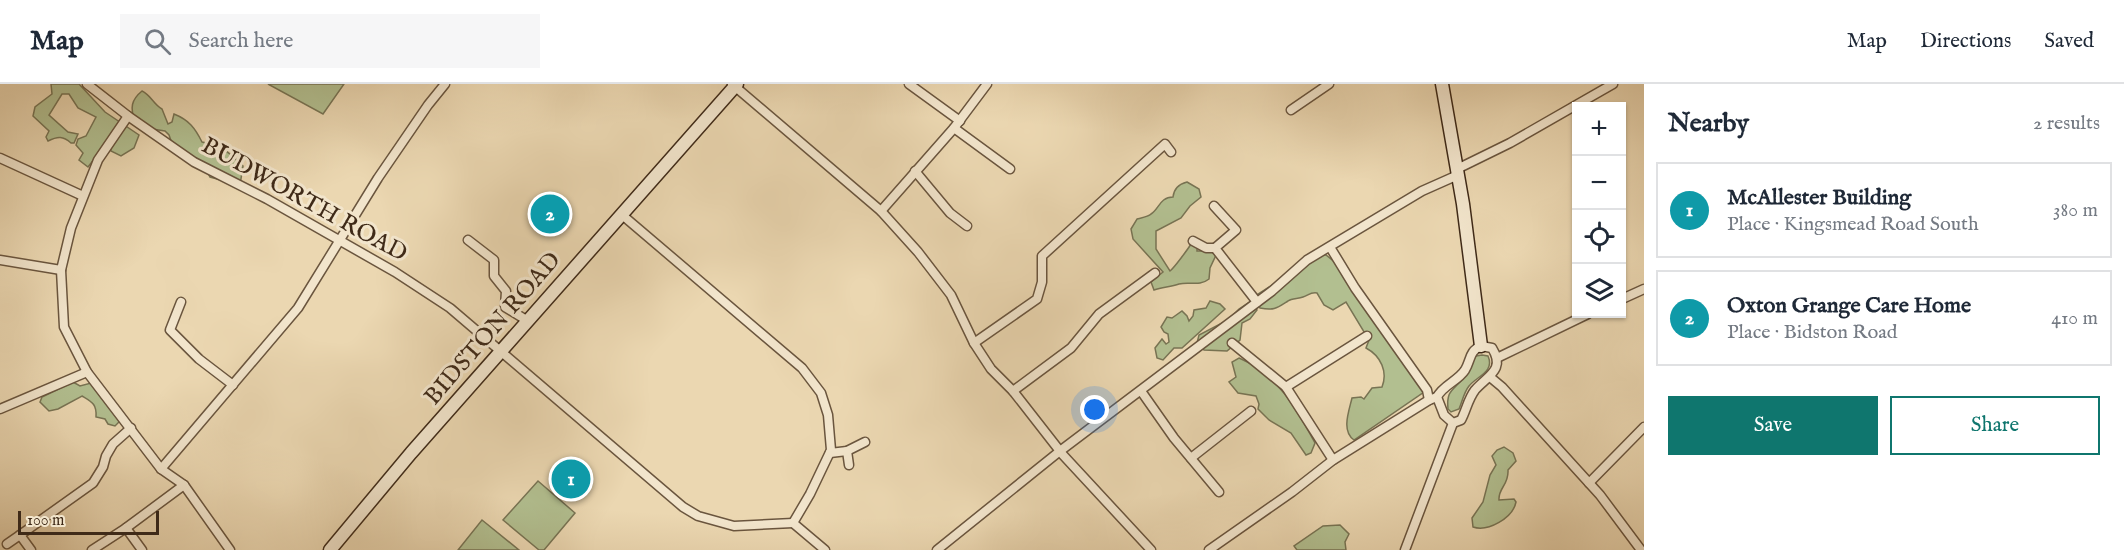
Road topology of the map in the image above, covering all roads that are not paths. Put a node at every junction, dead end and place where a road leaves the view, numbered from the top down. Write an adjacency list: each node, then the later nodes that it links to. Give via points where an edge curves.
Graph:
1 (87, 84): 12 (street, BUDWORTH ROAD)
2 (445, 84): 25 (street, via 378,178)
3 (909, 84): 13 (street)
4 (987, 84): 13 (street)
5 (1309, 84): 10 (street)
6 (1329, 84): 10 (street)
7 (1442, 84): 18 (main road)
8 (1613, 84): 18 (street)
9 (735, 85): 21 (street); 22 (main road, BIDSTON ROAD)
10 (1316, 93): 11 (street)
11 (1291, 110)
12 (128, 116): 19 (street, via 98,160); 25 (street, BUDWORTH ROAD, via 194,162)
13 (957, 124): 16 (street); 17 (street)
14 (1171, 152): 39 (street, via 1165,144 1042,256 1042,282 1037,299)
15 (0, 158): 19 (street)
16 (1010, 169)
17 (915, 171): 21 (street); 23 (street, via 950,213)
18 (1458, 172): 27 (street); 41 (main road)
19 (83, 196): 30 (street)
20 (1214, 206): 28 (street, via 1236,230)
21 (881, 211): 39 (street, via 951,295)
22 (621, 214): 37 (main road, BIDSTON ROAD); 59 (street, via 802,368 821,393 828,415)
23 (967, 226)
24 (468, 240): 37 (street, via 494,260 494,276 506,291 505,307)
25 (340, 241): 42 (street, BUDWORTH ROAD, via 450,308); 46 (street, via 298,308)
26 (1193, 241): 28 (street)
27 (1330, 247): 34 (street, via 1306,260); 50 (street)
28 (1215, 248): 34 (street)
29 (0, 260): 30 (street)
30 (61, 270): 44 (street, via 64,327)
31 (1155, 273): 48 (street, via 1099,314 1071,348)
32 (1644, 289): 33 (street)
33 (1626, 297)
34 (1257, 302): 49 (street)
35 (181, 303): 46 (street, via 170,330)
36 (1580, 318): 43 (street)
37 (528, 321): 42 (main road, BIDSTON ROAD)
38 (1367, 336): 47 (street)
39 (974, 343): 48 (street, via 991,369)
40 (1232, 343): 47 (street)
41 (1481, 346): 43 (street, via 1491,348); 50 (street, via 1472,352 1464,371)
42 (501, 352): 67 (street, BUDWORTH ROAD, via 698,516 734,526); 75 (main road, BIDSTON ROAD)
43 (1497, 358): 45 (street)
44 (87, 372): 51 (street); 55 (street)
45 (1490, 377): 53 (street, via 1475,390 1461,420); 64 (street)
46 (233, 385): 63 (street)
47 (1286, 387): 61 (street)
48 (1013, 391): 57 (street)
49 (1141, 391): 57 (street); 60 (street)
50 (1433, 398): 53 (street); 61 (street)
51 (0, 410)
52 (1251, 411): 60 (street)
53 (1453, 423): 80 (street)
54 (1644, 427): 64 (street)
55 (131, 428): 63 (street); 69 (street, via 113,444 93,483)
56 (865, 442): 58 (street)
57 (1060, 451): 77 (street); 78 (street)
58 (847, 452): 59 (street); 62 (street)
59 (830, 453): 67 (street)
60 (1191, 458): 66 (street)
61 (1333, 460): 79 (street)
62 (849, 465)
63 (161, 469): 65 (street)
64 (1589, 483): 81 (street)
65 (184, 485): 68 (street); 74 (street)
66 (1219, 492)
67 (793, 523): 76 (street)
68 (126, 528): 72 (street); 73 (street)
69 (20, 535): 70 (street); 71 (street)
70 (8, 544)
71 (31, 550)
72 (92, 550)
73 (142, 550)
74 (230, 550)
75 (330, 550)
76 (825, 550)
77 (937, 550)
78 (1152, 550)
79 (1209, 550)
80 (1404, 550)
81 (1641, 550)

